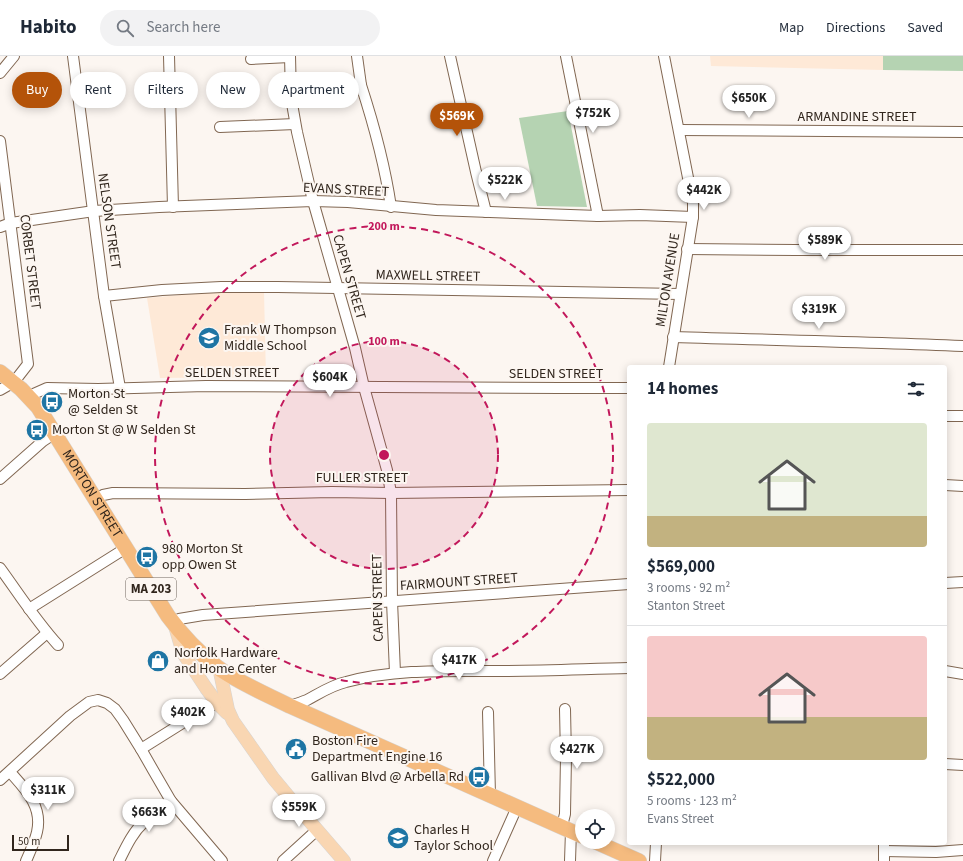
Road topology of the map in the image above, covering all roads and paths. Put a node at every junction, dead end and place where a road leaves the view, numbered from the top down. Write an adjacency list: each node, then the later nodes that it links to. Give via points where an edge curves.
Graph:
1 (14, 56): 11 (street)
2 (73, 56): 22 (street, NELSON STREET)
3 (169, 56): 20 (street)
4 (290, 56): 9 (street); 10 (street, CAPEN STREET)
5 (356, 56): 12 (street)
6 (450, 56): 23 (street)
7 (566, 56): 24 (street)
8 (664, 56): 16 (street, MILTON AVENUE)
9 (251, 59)
10 (291, 72)
11 (0, 73)
12 (361, 85): 21 (street, via 372,120)
13 (293, 108): 14 (street, CAPEN STREET)
14 (295, 124): 15 (street); 19 (street, CAPEN STREET)
15 (220, 127)
16 (679, 130): 17 (street, ARMANDINE STREET); 25 (street, MILTON AVENUE, via 693,203)
17 (963, 132)
18 (0, 141): 26 (street, CORBET STREET)
19 (313, 201): 20 (street, EVANS STREET); 21 (street, EVANS STREET); 30 (street, CAPEN STREET)
20 (173, 207): 22 (street, EVANS STREET)
21 (391, 207): 23 (street, EVANS STREET)
22 (94, 211): 26 (street, EVANS STREET); 32 (street, NELSON STREET)
23 (486, 212): 24 (street, EVANS STREET)
24 (598, 216): 25 (street, EVANS STREET)
25 (693, 217): 28 (street, MILTON AVENUE)
26 (11, 223): 27 (street, EVANS STREET); 37 (street, CORBET STREET, via 28,364)
27 (0, 227)
28 (687, 249): 29 (street); 31 (street, MILTON AVENUE)
29 (963, 250)
30 (338, 288): 31 (street, MAXWELL STREET); 32 (street, MAXWELL STREET, via 222,287); 38 (street, CAPEN STREET)
31 (680, 294): 33 (street, MILTON AVENUE)
32 (104, 296): 39 (street, NELSON STREET)
33 (673, 337): 34 (street); 35 (street, MILTON AVENUE)
34 (963, 346)
35 (669, 365)
36 (0, 372): 37 (highway, MORTON STREET / MA 203)
37 (14, 382): 41 (street); 42 (highway, MORTON STREET / MA 203)
38 (364, 387): 39 (street, SELDEN STREET); 40 (street, SELDEN STREET); 50 (street, CAPEN STREET)
39 (120, 388): 42 (street, SELDEN STREET, via 47,388)
40 (627, 388)
41 (0, 390)
42 (29, 396): 45 (highway, MORTON STREET / MA 203)
43 (947, 416): 44 (street)
44 (963, 416)
45 (55, 433): 46 (street); 51 (highway, MORTON STREET / MA 203)
46 (0, 479)
47 (947, 485): 48 (street)
48 (963, 486)
49 (627, 490): 50 (street, FULLER STREET)
50 (391, 493): 51 (street, FULLER STREET, via 113,493); 58 (street, CAPEN STREET)
51 (96, 499): 52 (highway, MORTON STREET / MA 203)
52 (126, 548): 59 (street); 60 (highway, MORTON STREET / MA 203, via 156,596)
53 (0, 568): 54 (street)
54 (3, 579): 59 (street)
55 (963, 582): 56 (street)
56 (947, 583)
57 (627, 584): 58 (street, FAIRMOUNT STREET)
58 (392, 601): 60 (street, FAIRMOUNT STREET, via 203,615); 66 (street, CAPEN STREET)
59 (29, 609): 61 (street)
60 (176, 622): 63 (highway, MORTON STREET / MA 203, via 195,648); 69 (main road, MORTON STREET, via 183,654 204,685)
61 (47, 633): 62 (street); 67 (street)
62 (58, 645)
63 (218, 667): 69 (main road); 70 (highway, MA 203)
64 (627, 668): 66 (street, via 440,670)
65 (947, 671): 68 (street)
66 (395, 673): 70 (street, via 344,682)
67 (0, 674)
68 (963, 674)
69 (221, 701): 73 (street); 81 (main road, MORTON STREET, via 273,778)
70 (290, 706): 78 (highway, MA 203)
71 (565, 709): 82 (street, via 565,814)
72 (488, 712): 78 (street)
73 (141, 748): 76 (street, via 115,709 107,703 94,700 70,716); 79 (street)
74 (947, 764): 75 (street)
75 (963, 765)
76 (10, 772): 77 (street); 87 (street, via 36,806 37,832)
77 (0, 780)
78 (490, 795): 80 (highway, MA 203)
79 (171, 801): 88 (street, via 144,821); 89 (street)
80 (517, 807): 82 (highway, MA 203); 92 (street)
81 (317, 830): 90 (street); 91 (main road, MORTON STREET)
82 (572, 831): 93 (street)
83 (656, 845): 95 (street)
84 (612, 849): 94 (highway)
85 (963, 850): 86 (street)
86 (884, 852)
87 (26, 861)
88 (119, 861)
89 (222, 861)
90 (283, 861)
91 (344, 861)
92 (493, 861)
93 (570, 861)
94 (640, 861)
95 (655, 861)

